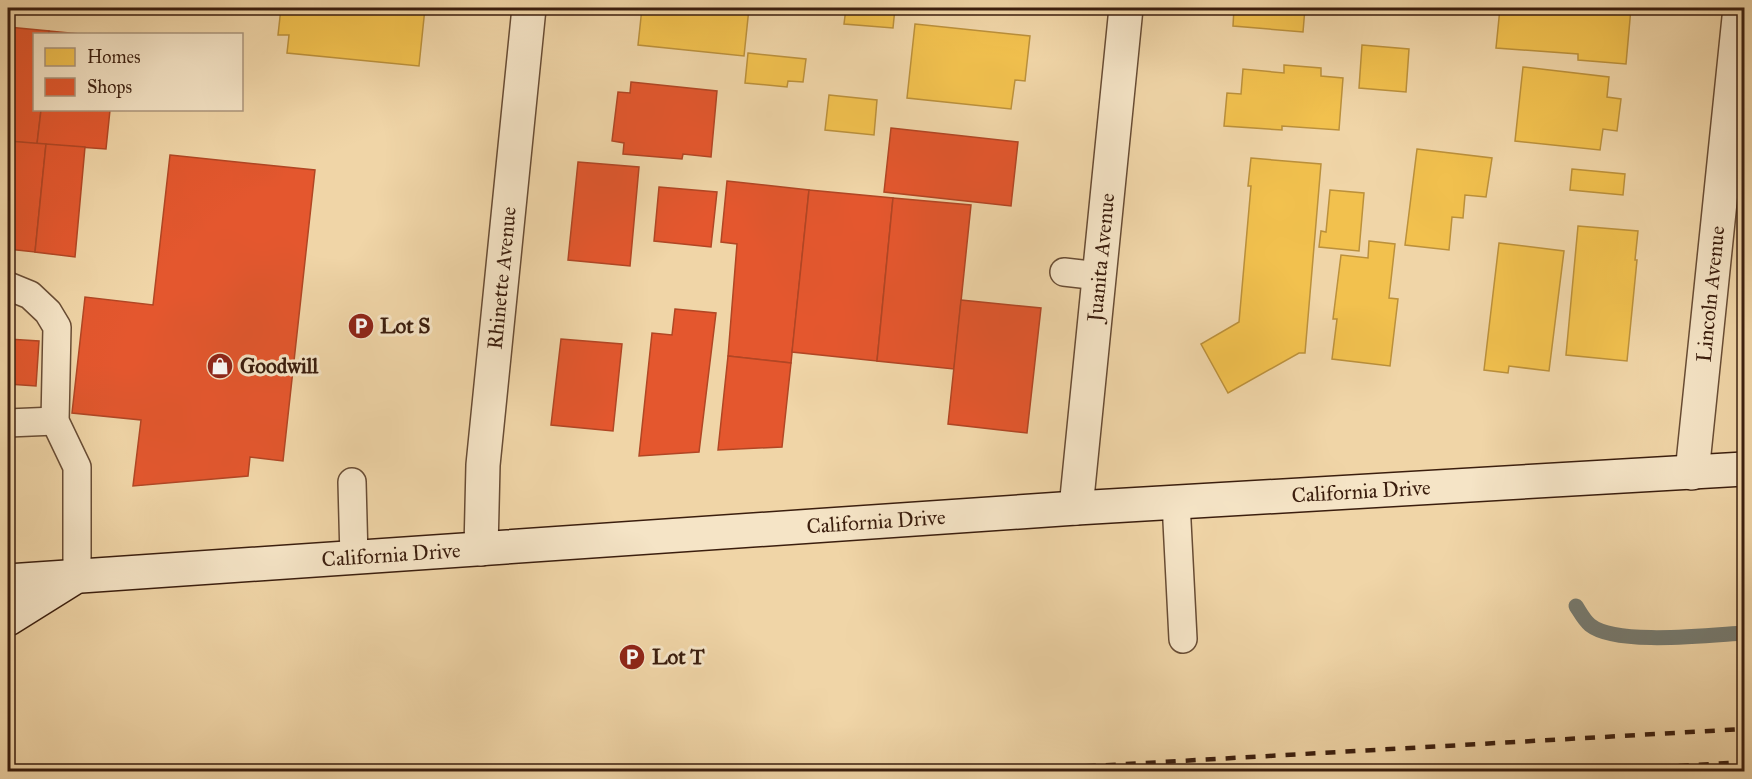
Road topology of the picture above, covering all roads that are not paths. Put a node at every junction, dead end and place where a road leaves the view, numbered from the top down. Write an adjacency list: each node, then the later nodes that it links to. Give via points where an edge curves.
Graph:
1 (529, 8): 14 (street, Rhinette Avenue, via 483,465)
2 (1126, 8): 5 (street, Juanita Avenue)
3 (1740, 8): 10 (street, Lincoln Avenue)
4 (1064, 272): 5 (lane)
5 (1099, 276): 13 (street, Juanita Avenue)
6 (8, 286): 7 (lane, via 30,295 57,327)
7 (55, 421): 8 (lane); 16 (lane, via 77,467)
8 (8, 423)
9 (1744, 469): 10 (street, California Drive)
10 (1692, 472): 12 (street, California Drive)
11 (352, 482): 15 (lane)
12 (1176, 502): 13 (street, California Drive); 19 (lane)
13 (1076, 508): 14 (street, California Drive)
14 (482, 549): 15 (street, California Drive)
15 (354, 558): 16 (street, California Drive)
16 (77, 576): 17 (street, California Drive); 18 (street)
17 (8, 581)
18 (8, 619)
19 (1183, 639)

